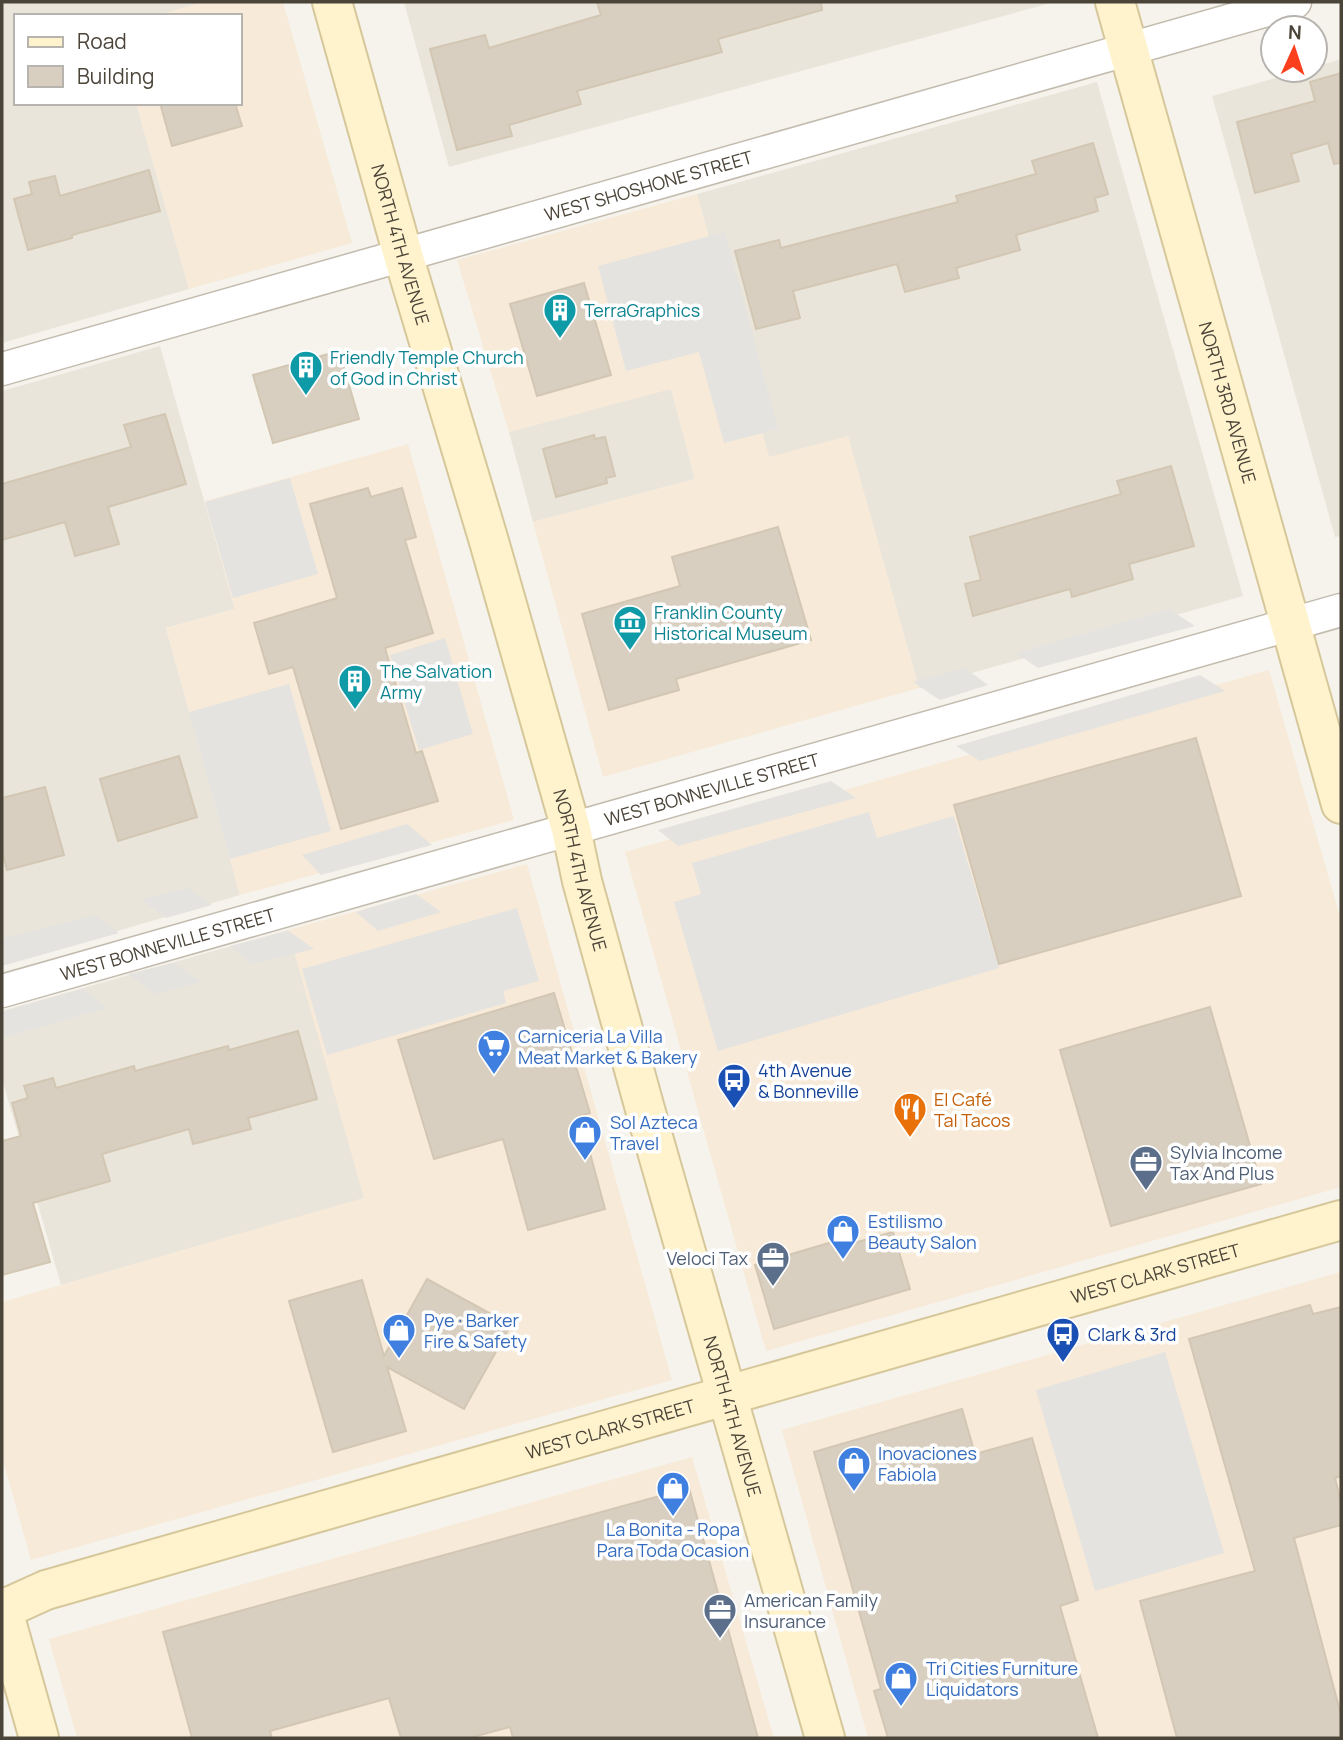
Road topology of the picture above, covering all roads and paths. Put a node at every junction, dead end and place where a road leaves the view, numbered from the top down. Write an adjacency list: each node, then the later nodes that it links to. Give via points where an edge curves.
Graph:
1 (332, 2): 5 (street, NORTH 4TH AVENUE)
2 (1115, 2): 4 (street, NORTH 3RD AVENUE)
3 (1295, 2): 4 (street, WEST SHOSHONE STREET)
4 (1128, 49): 5 (street, WEST SHOSHONE STREET); 8 (street, NORTH 3RD AVENUE)
5 (403, 255): 6 (street, WEST SHOSHONE STREET); 10 (street, NORTH 4TH AVENUE)
6 (2, 369)
7 (1341, 610): 8 (street, WEST BONNEVILLE STREET)
8 (1291, 625): 9 (street, NORTH 3RD AVENUE); 10 (street, WEST BONNEVILLE STREET)
9 (1341, 804)
10 (571, 829): 11 (street, WEST BONNEVILLE STREET); 13 (street, NORTH 4TH AVENUE)
11 (2, 991)
12 (1341, 1220): 13 (street, WEST CLARK STREET)
13 (727, 1396): 14 (street, WEST CLARK STREET, via 46,1590); 16 (street, NORTH 4TH AVENUE)
14 (2, 1609): 15 (street)
15 (39, 1738)
16 (825, 1738)

